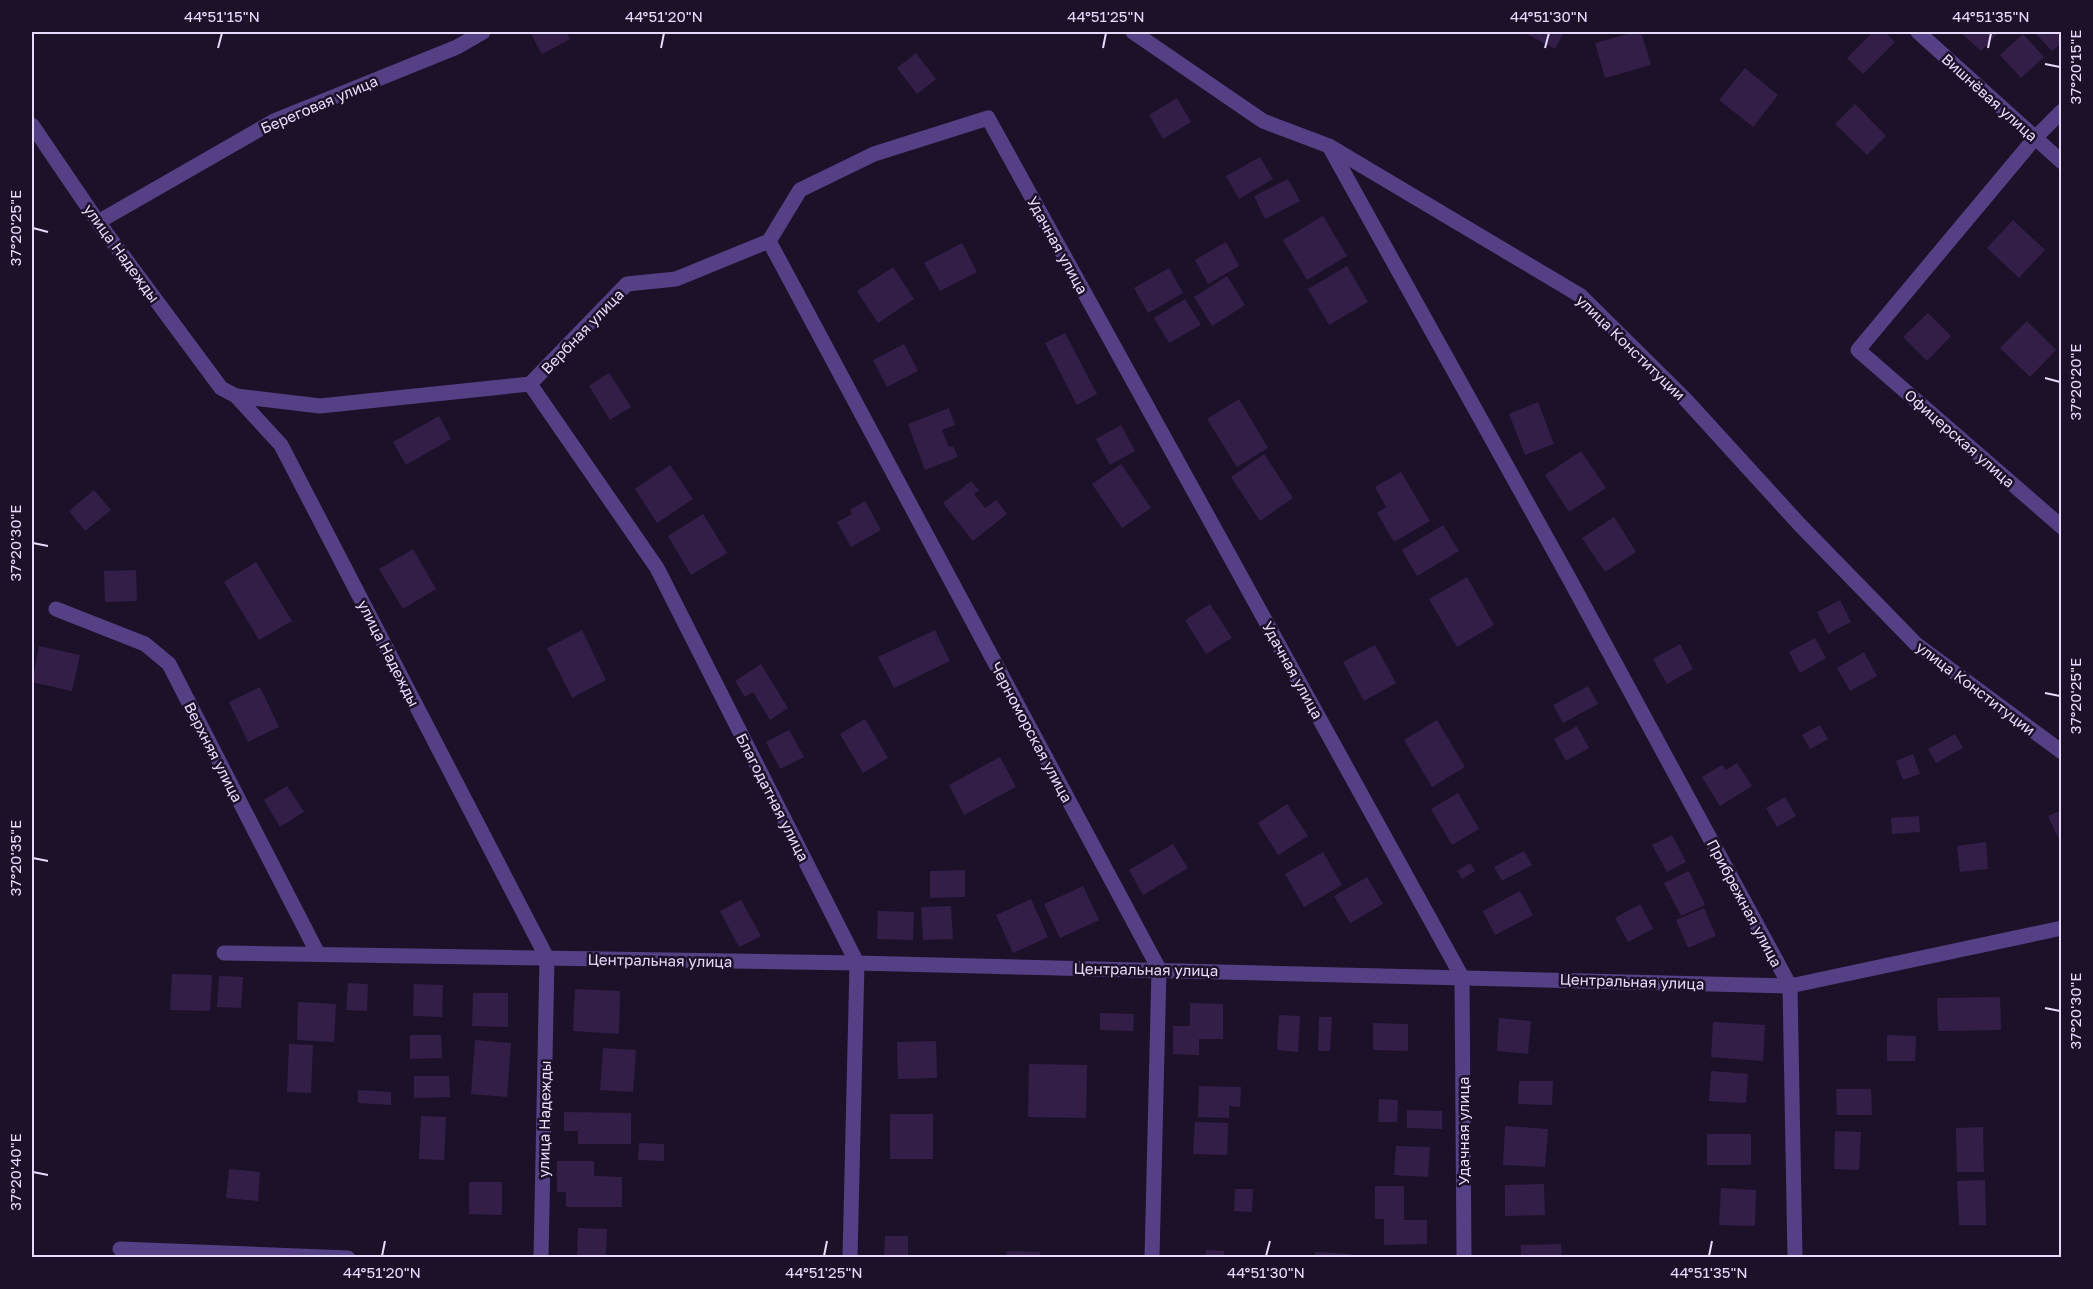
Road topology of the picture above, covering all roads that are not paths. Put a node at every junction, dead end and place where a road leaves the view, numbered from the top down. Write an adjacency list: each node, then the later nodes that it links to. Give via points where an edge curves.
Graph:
1 (483, 32): 9 (street, Береговая улица, via 457,47 274,121)
2 (1133, 32): 7 (street, улица Конституции, via 1263,122)
3 (1918, 32): 6 (street, Вишнёвая улица)
4 (2061, 111): 6 (street)
5 (32, 124): 9 (street, улица Надежды)
6 (2035, 138): 8 (street, Вишнёвая улица); 13 (street, Офицерская улица, via 1858,350)
7 (1329, 146): 15 (street, улица Конституции, via 1581,296 1686,400 1800,525 1917,644); 23 (street, Прибрежная улица)
8 (2061, 162)
9 (98, 222): 12 (street, улица Надежды, via 221,388)
10 (769, 241): 11 (street, Вербная улица, via 676,279 627,284); 21 (street, Черноморская улица); 22 (street, Удачная улица, via 800,190 874,154 988,118)
11 (530, 384): 12 (street, Вербная улица, via 320,406); 20 (street, Благодатная улица, via 657,568)
12 (236, 396): 19 (street, улица Надежды, via 282,445)
13 (2061, 527)
14 (56, 609): 18 (street, Верхняя улица, via 145,644 169,664)
15 (2061, 752)
16 (2061, 928): 23 (street, Центральная улица)
17 (225, 952): 18 (street, Центральная улица)
18 (317, 952): 19 (street, Центральная улица)
19 (547, 958): 20 (street, Центральная улица); 26 (street, улица Надежды)
20 (856, 963): 21 (street, Центральная улица); 27 (street, Благодатная улица)
21 (1158, 969): 22 (street, Центральная улица); 28 (street, Черноморская улица)
22 (1462, 976): 23 (street, Центральная улица); 29 (street, Удачная улица)
23 (1790, 986): 30 (street, Прибрежная улица)
24 (120, 1249): 25 (street)
25 (348, 1257)
26 (541, 1257)
27 (850, 1257)
28 (1152, 1257)
29 (1464, 1257)
30 (1795, 1257)

